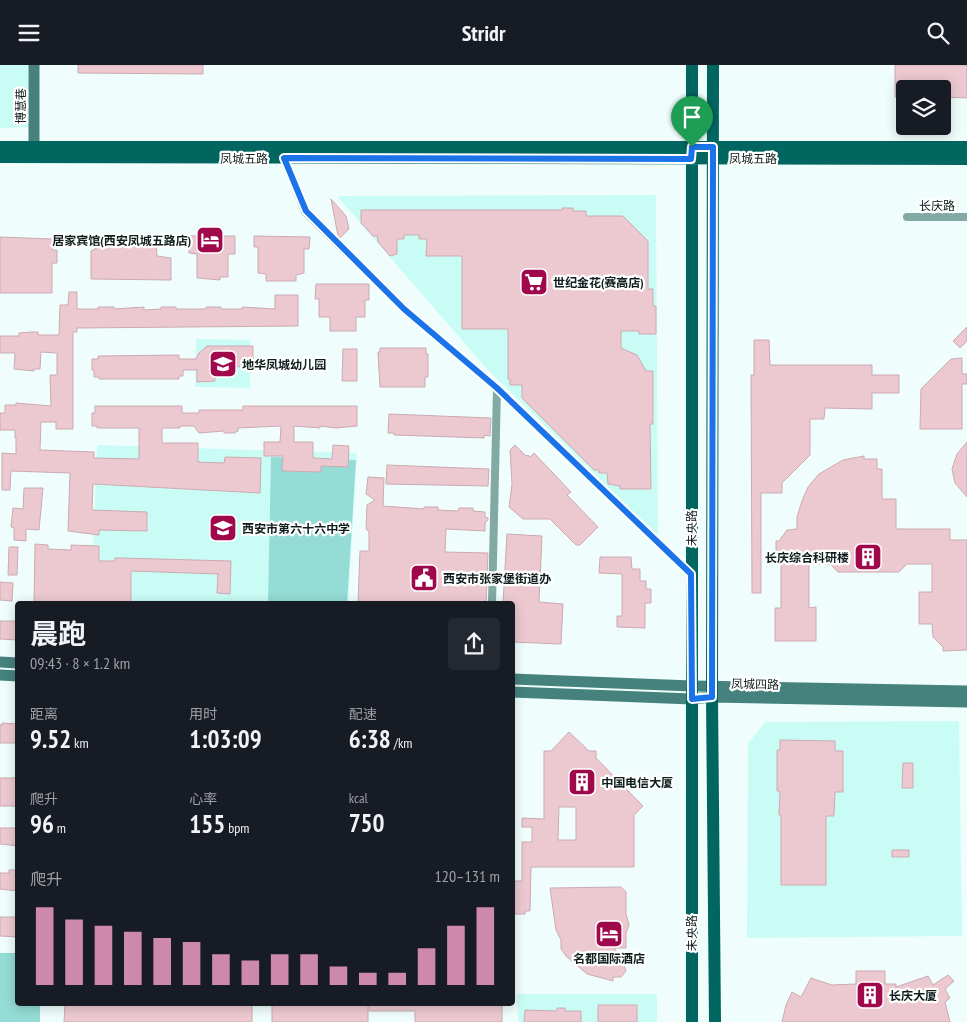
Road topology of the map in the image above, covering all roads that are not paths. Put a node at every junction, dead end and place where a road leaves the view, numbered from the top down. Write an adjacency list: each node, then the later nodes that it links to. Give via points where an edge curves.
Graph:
1 (34, 65): 5 (street, 博慧巷)
2 (692, 65): 7 (main road, 未央路)
3 (713, 65): 8 (main road, 未央路)
4 (0, 147): 5 (main road, 凤城五路)
5 (34, 147): 7 (main road, 凤城五路)
6 (967, 147): 8 (main road, 凤城五路)
7 (692, 153): 8 (main road, 凤城五路); 10 (main road, 凤城五路); 15 (main road, 未央路)
8 (713, 153): 11 (main road, 凤城五路); 23 (main road, 未央路)
9 (0, 157): 10 (main road, 凤城五路)
10 (284, 158): 14 (street, via 306,211 404,309)
11 (967, 159)
12 (907, 217): 13 (street, 长庆路)
13 (967, 217)
14 (497, 388): 15 (street); 16 (street)
15 (691, 574): 25 (main road, 未央路)
16 (492, 601)
17 (0, 663): 18 (street)
18 (15, 663)
19 (0, 675): 20 (street)
20 (15, 676)
21 (515, 679): 25 (street, 凤城四路)
22 (515, 691): 25 (street, 凤城四路)
23 (713, 691): 24 (street, 凤城四路); 25 (street, 凤城四路); 26 (street, 凤城四路); 28 (main road, 未央路)
24 (967, 691)
25 (692, 692): 27 (main road, 未央路)
26 (967, 702)
27 (692, 1022)
28 (715, 1022)

